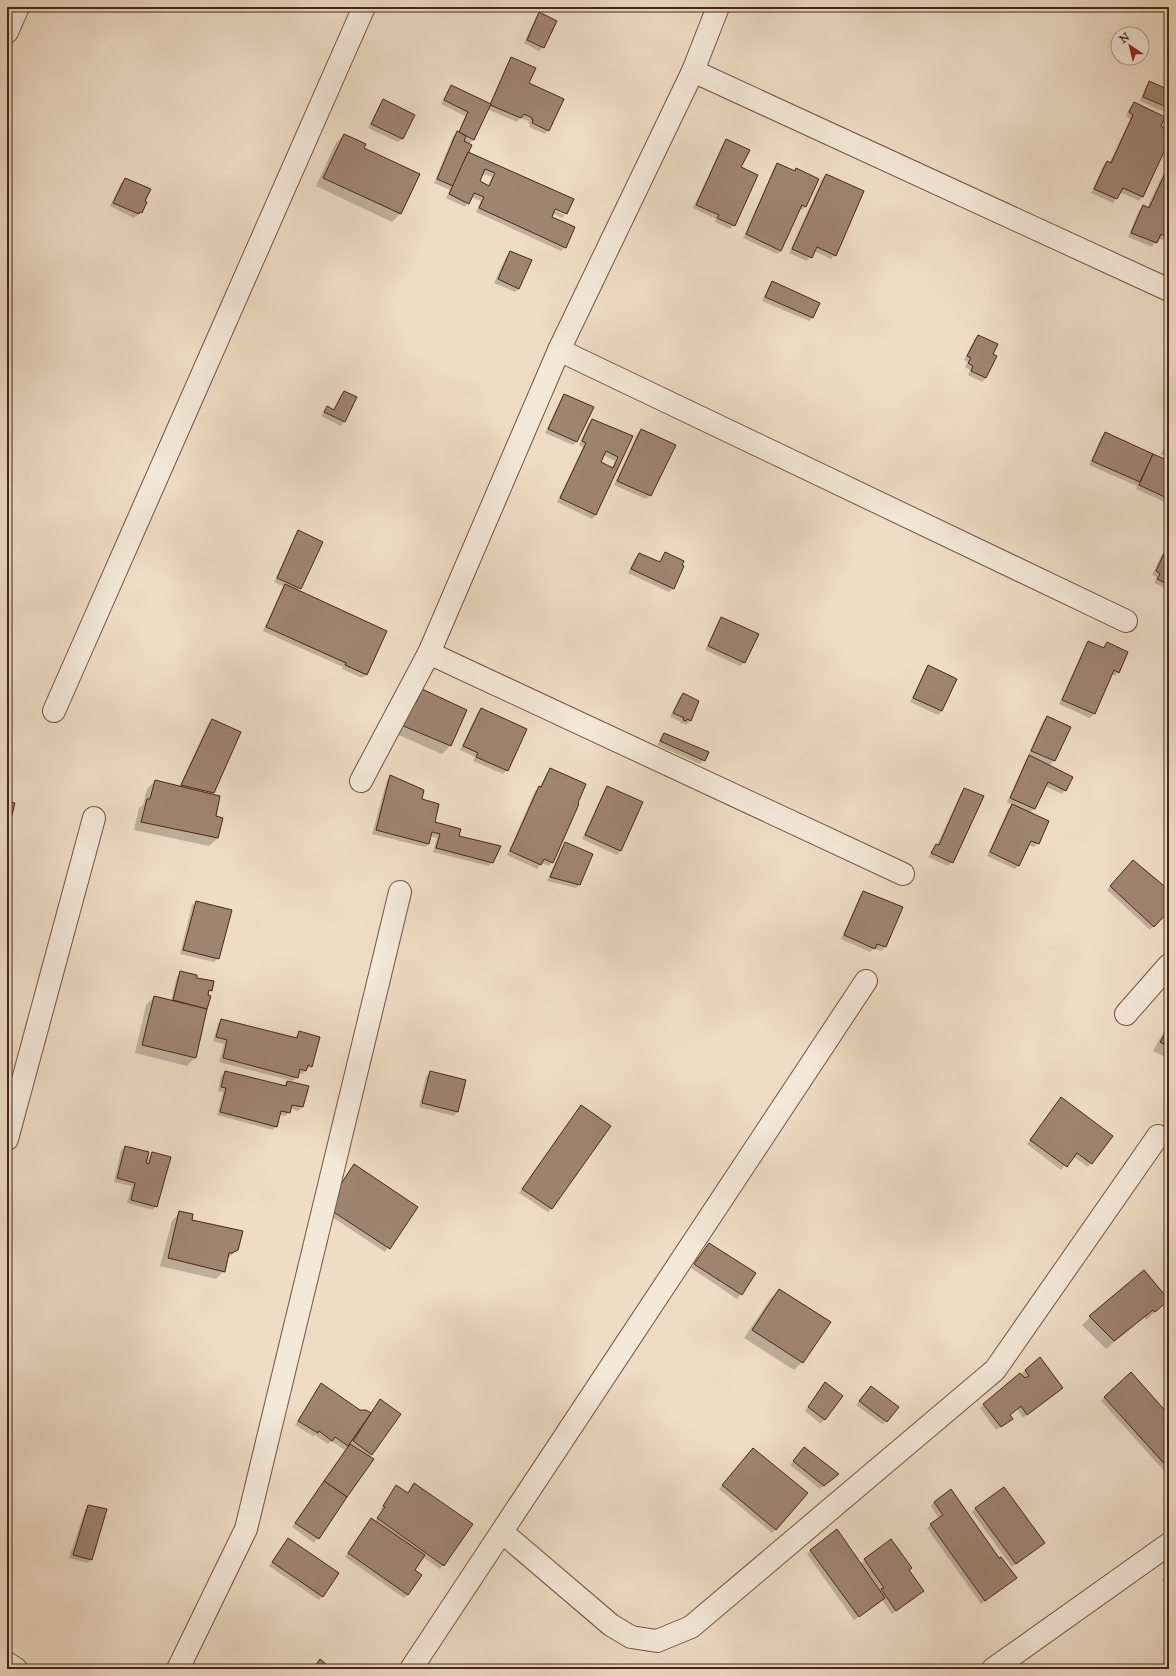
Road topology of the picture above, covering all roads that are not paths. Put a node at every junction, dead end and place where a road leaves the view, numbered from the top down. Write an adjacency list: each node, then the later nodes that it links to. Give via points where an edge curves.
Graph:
1 (18, 7): 4 (street)
2 (364, 7): 10 (street)
3 (718, 7): 5 (street)
4 (7, 32)
5 (693, 71): 6 (street); 7 (street)
6 (1169, 290)
7 (559, 350): 8 (street); 9 (street)
8 (1126, 621)
9 (430, 653): 11 (street); 13 (street)
10 (54, 712)
11 (361, 781)
12 (94, 818): 19 (street)
13 (903, 874)
14 (400, 892): 24 (street, via 246,1529)
15 (1169, 965): 17 (street)
16 (866, 981): 20 (street)
17 (1126, 1014)
18 (1158, 1136): 20 (street, via 995,1370 690,1627 657,1641 631,1637 611,1625)
19 (7, 1139)
20 (502, 1532): 25 (street)
21 (1169, 1544): 26 (street)
22 (7, 1663): 23 (street)
23 (16, 1669)
24 (178, 1669)
25 (411, 1669)
26 (993, 1669)

